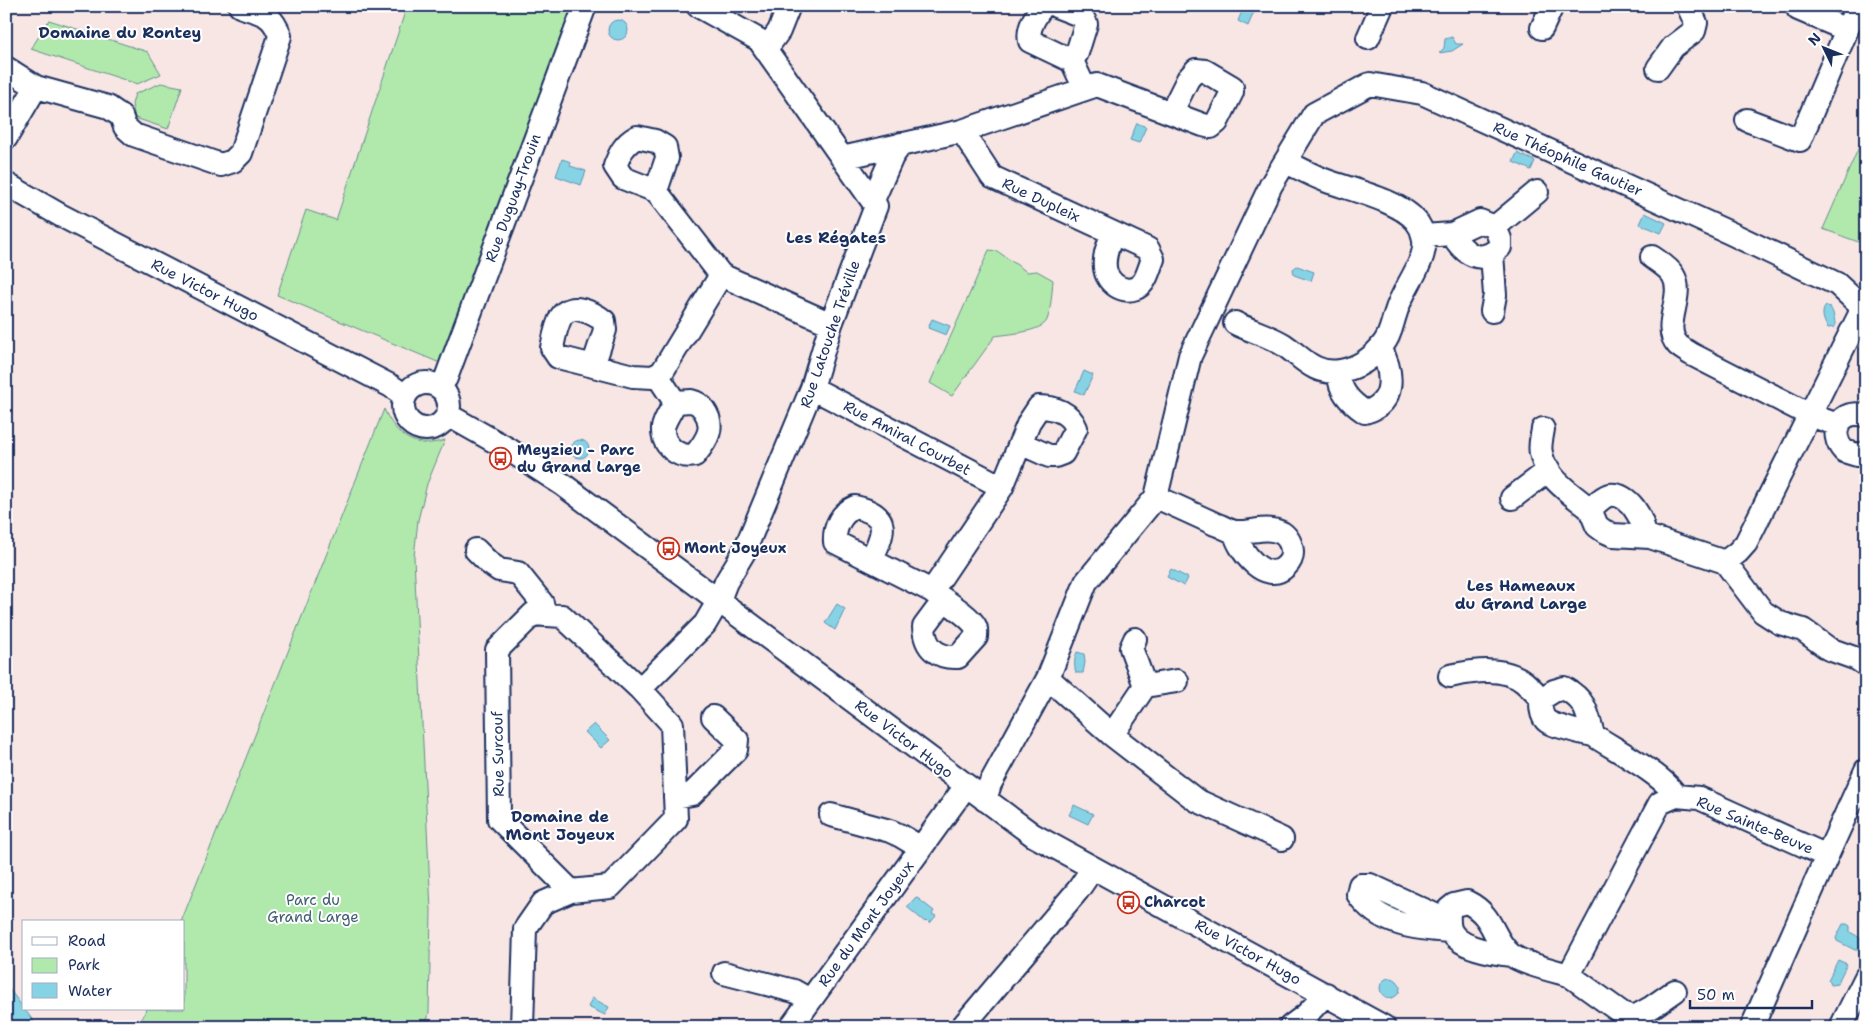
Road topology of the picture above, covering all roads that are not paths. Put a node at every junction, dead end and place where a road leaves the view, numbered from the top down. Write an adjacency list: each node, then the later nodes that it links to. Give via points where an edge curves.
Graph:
1 (240, 6): 19 (street, via 269,16 280,36 241,153 233,161 221,165 134,135 121,116 108,107)
2 (585, 6): 47 (street, Rue Duguay-Trouin)
3 (698, 6): 15 (street, via 758,40)
4 (789, 6): 15 (street, via 779,31)
5 (1043, 6): 16 (street, via 1028,34 1030,41)
6 (1056, 6): 16 (street, via 1082,16 1086,24)
7 (1382, 6): 14 (street)
8 (1552, 6): 12 (street)
9 (1688, 6): 18 (street, via 1696,24 1694,31 1673,47)
10 (1857, 6): 13 (street)
11 (1798, 9): 13 (street)
12 (1542, 28)
13 (1847, 30): 22 (street, via 1800,140)
14 (1368, 38)
15 (766, 49): 26 (street)
16 (1072, 61): 20 (street)
17 (6, 68): 19 (street)
18 (1658, 68)
19 (36, 87): 24 (street)
20 (1086, 89): 21 (street, via 1097,85); 23 (street)
21 (1171, 113)
22 (1747, 120)
23 (962, 131): 25 (street); 33 (street, Rue Dupleix, via 992,177)
24 (6, 138)
25 (901, 144): 26 (street); 31 (street)
26 (842, 158): 31 (street)
27 (1286, 162): 35 (street, via 1402,210 1418,222); 39 (street, Rue Théophile Gautier, via 1314,114 1370,84 1422,93 1837,284); 60 (street, Rue Théophile Gautier, via 1271,185 1190,356)
28 (6, 184): 49 (street, Rue Victor Hugo)
29 (656, 191): 38 (street)
30 (1537, 192): 32 (street)
31 (873, 200): 42 (street, Rue Latouche Tréville, via 876,206)
32 (1495, 227): 34 (street, via 1480,221); 36 (street, via 1500,247)
33 (1113, 233)
34 (1452, 234): 35 (street); 36 (street, via 1470,254 1479,257)
35 (1424, 236): 43 (street, via 1423,254 1396,311 1392,330)
36 (1492, 254): 40 (street)
37 (1652, 258): 52 (street, via 1672,272 1677,283 1672,328 1678,345)
38 (721, 275): 42 (street); 46 (street, via 662,372)
39 (1864, 308): 52 (street)
40 (1492, 311)
41 (1235, 323): 45 (street, via 1283,345 1322,371)
42 (831, 324): 48 (street, Rue Latouche Tréville)
43 (1380, 348): 45 (street, via 1356,367); 45 (street, via 1390,372 1390,384 1385,400 1376,409 1365,412 1355,405 1338,383)
44 (593, 366): 46 (street, via 633,376 653,377)
45 (1339, 371)
46 (657, 374): 50 (street)
47 (440, 387): 49 (street, via 424,383 416,385); 51 (street, via 448,400)
48 (812, 388): 59 (street, Rue Amiral Courbet); 68 (street, Rue Latouche Tréville, via 744,552 726,582)
49 (405, 396): 51 (street, via 403,410 416,428 431,429)
50 (675, 402)
51 (448, 415): 68 (street, Rue Victor Hugo, via 562,484)
52 (1810, 415): 54 (street); 67 (street, via 1746,542)
53 (1866, 416): 54 (street, via 1847,416)
54 (1838, 425): 57 (street, via 1836,440 1844,451 1858,456)
55 (1543, 429): 58 (street, via 1541,454)
56 (1020, 443): 59 (street)
57 (1865, 454)
58 (1549, 470): 61 (street); 62 (street, via 1560,485)
59 (1002, 487): 66 (street, via 938,596)
60 (1156, 496): 63 (street); 73 (street, via 1086,582)
61 (1512, 498)
62 (1590, 509): 64 (street, via 1597,526 1604,531 1613,535); 64 (street, via 1604,497 1620,496 1634,508)
63 (1235, 533)
64 (1644, 536): 67 (street)
65 (476, 550): 69 (street, via 499,570 518,573 542,603)
66 (871, 560)
67 (1725, 562): 71 (street, via 1763,612 1780,623 1803,630 1829,649)
68 (720, 600): 76 (street, Rue Latouche Tréville, via 705,624); 82 (street, Rue Victor Hugo)
69 (544, 615): 76 (street, via 562,616); 91 (street, Rue Surcouf, via 533,614 497,650 499,820)
70 (1135, 639): 75 (street, via 1131,648)
71 (1866, 665)
72 (1450, 676): 77 (street, via 1489,671 1507,674 1523,681)
73 (1048, 678): 79 (street); 85 (street, via 990,784)
74 (1177, 681): 75 (street)
75 (1144, 686): 79 (street)
76 (640, 689): 84 (street, via 672,724)
77 (1541, 699): 80 (street, Rue Sainte-Beuve, via 1540,709 1550,725); 80 (street, via 1564,688 1577,695 1585,706)
78 (713, 716): 84 (street, via 737,740 736,750 692,794)
79 (1112, 735): 87 (street, via 1196,800)
80 (1593, 735): 83 (street, Rue Sainte-Beuve, via 1658,777 1671,787)
81 (1866, 770): 89 (street)
82 (966, 786): 85 (street, Rue Victor Hugo); 88 (street, Rue du Mont Joyeux)
83 (1676, 796): 89 (street, Rue Sainte-Beuve, via 1699,798); 94 (street, Rue Sainte-Beuve, via 1660,802)
84 (674, 797): 91 (street, via 676,819 610,887)
85 (985, 800): 90 (street, Rue Victor Hugo, via 1033,835)
86 (831, 815): 88 (street, Rue du Mont Joyeux, via 890,831)
87 (1282, 839)
88 (921, 848): 98 (street, Rue du Mont Joyeux)
89 (1827, 856): 105 (street, Rue Sainte-Beuve)
90 (1093, 868): 97 (street, Rue Victor Hugo); 102 (street)
91 (571, 891): 100 (street, via 543,903 525,929)
92 (1511, 955): 92 (street, via 1479,908 1467,902 1449,909 1449,926 1456,939 1490,953); 94 (street)
93 (724, 973): 98 (street, Rue du Mont Joyeux, via 794,991)
94 (1569, 975): 99 (street)
95 (1866, 978): 106 (street)
96 (1675, 991): 99 (street)
97 (1326, 994): 103 (street); 104 (street, Rue Victor Hugo)
98 (810, 1000): 101 (street, Rue du Mont Joyeux)
99 (1634, 1022)
100 (522, 1027)
101 (791, 1027)
102 (962, 1027)
103 (1290, 1027)
104 (1384, 1027)
105 (1752, 1027)
106 (1841, 1027)

